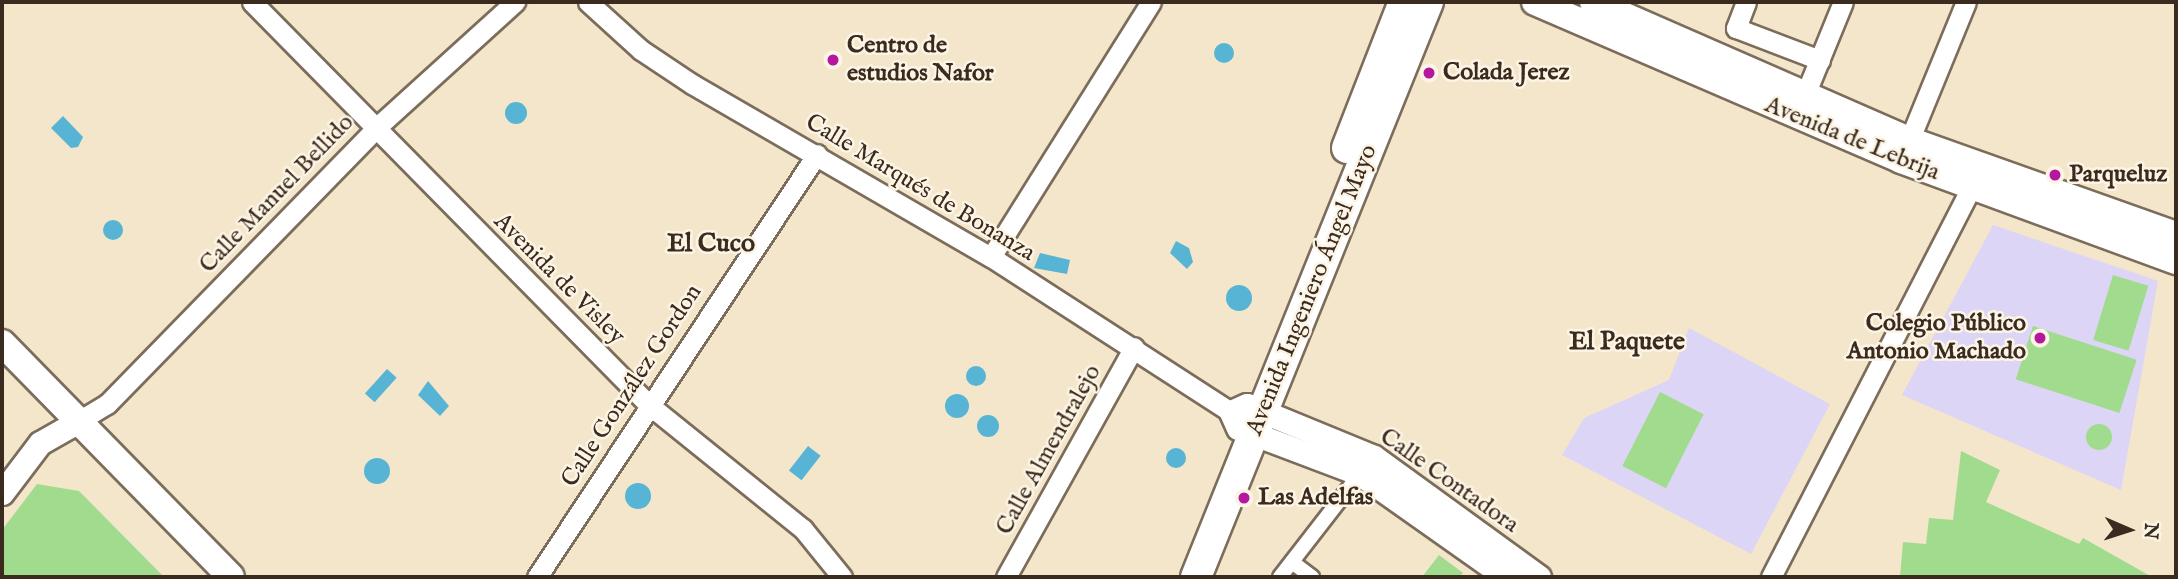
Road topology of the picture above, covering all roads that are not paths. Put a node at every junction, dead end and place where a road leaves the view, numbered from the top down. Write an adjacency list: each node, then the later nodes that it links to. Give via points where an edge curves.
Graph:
1 (252, 2): 14 (street, Avenida de Visley)
2 (516, 2): 14 (street, Calle Manuel Bellido)
3 (588, 2): 16 (street, Calle Marqués de Bonanza, via 681,77)
4 (1151, 2): 19 (street)
5 (1404, 2): 24 (main road, Avenida Ingeniero Ángel Mayo)
6 (1428, 2): 24 (main road, Avenida Ingeniero Ángel Mayo)
7 (1535, 2): 15 (main road, Avenida de Lebrija)
8 (1593, 2): 13 (main road, Avenida de Lebrija)
9 (1746, 2): 12 (street, via 1736,28)
10 (1843, 2): 12 (street)
11 (1966, 2): 15 (street)
12 (1820, 60): 13 (street)
13 (1805, 95): 15 (main road, Avenida de Lebrija)
14 (376, 128): 23 (street, Avenida de Visley); 25 (street, Calle Manuel Bellido, via 107,404)
15 (1905, 150): 17 (main road)
16 (817, 154): 19 (street, Calle Marqués de Bonanza); 23 (street, Calle González Gordon)
17 (1977, 177): 18 (main road); 20 (main road, Avenida de Lebrija); 39 (street)
18 (2176, 235)
19 (991, 257): 22 (street, Calle Marqués de Bonanza)
20 (2176, 261)
21 (2, 343): 25 (main road)
22 (1134, 347): 24 (street, Calle Marqués de Bonanza); 32 (street, Calle Almendralejo)
23 (648, 404): 30 (street, Calle González Gordon); 31 (street, Avenida de Visley, via 803,529)
24 (1247, 418): 26 (street, Calle Contadora); 33 (main road, Avenida Ingeniero Ángel Mayo); 34 (main road, Avenida Ingeniero Ángel Mayo); 38 (street, Calle Contadora, via 1374,457)
25 (77, 422): 27 (street, via 40,443); 29 (main road)
26 (1360, 474): 28 (street); 37 (street, Calle Contadora)
27 (2, 493)
28 (1292, 562): 35 (street); 36 (street)
29 (230, 577)
30 (537, 577)
31 (842, 577)
32 (1006, 577)
33 (1176, 577)
34 (1196, 577)
35 (1280, 577)
36 (1312, 577)
37 (1506, 577)
38 (1539, 577)
39 (1771, 577)

